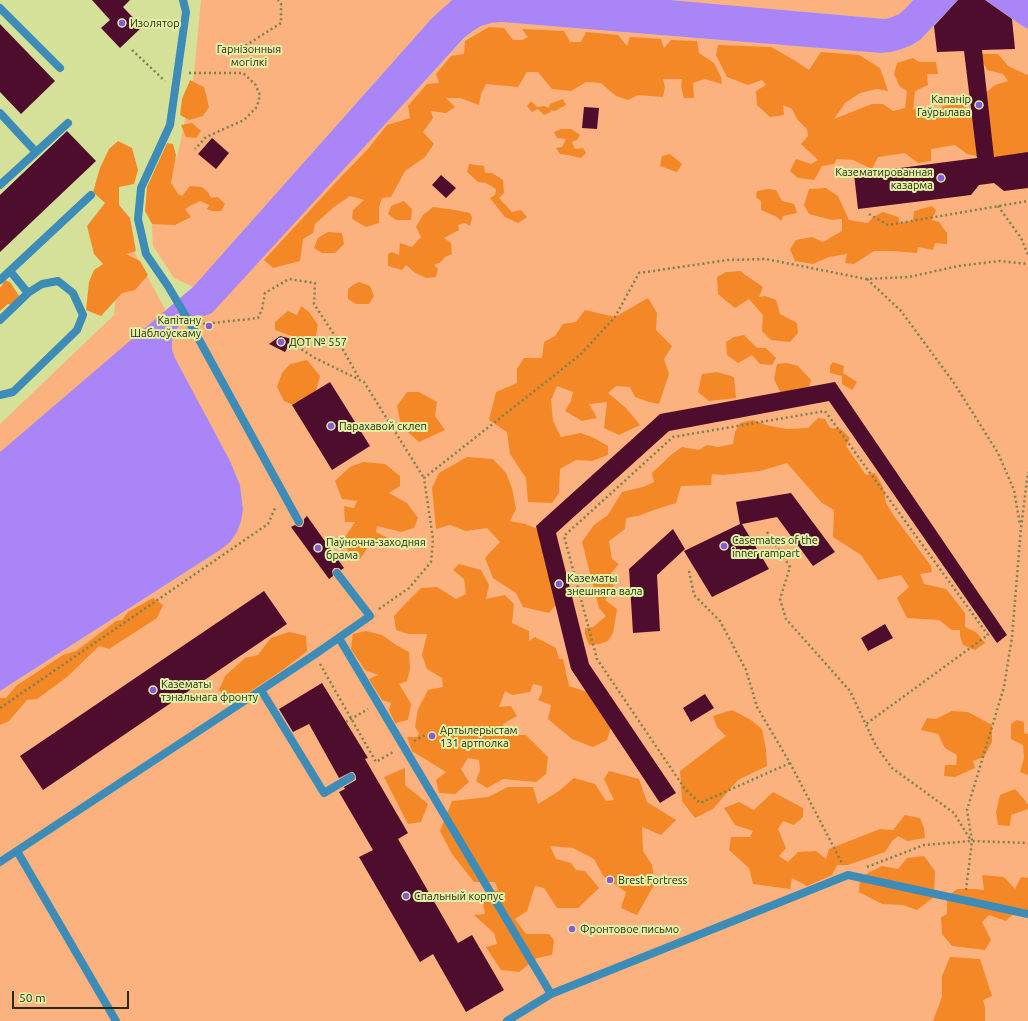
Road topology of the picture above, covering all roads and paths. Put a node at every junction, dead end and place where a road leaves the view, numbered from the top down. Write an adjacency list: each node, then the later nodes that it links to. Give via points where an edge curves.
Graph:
1 (183, 0): 7 (street, via 186,12)
2 (278, 0): 5 (path, via 281,4 281,23)
3 (0, 8): 6 (street)
4 (132, 50): 8 (path, via 168,84)
5 (237, 51)
6 (60, 68)
7 (178, 72): 8 (street); 11 (path, via 243,73 255,84 260,95 257,107 244,120 206,137)
8 (176, 82): 25 (street, via 170,125 141,188 138,219 146,254)
9 (0, 113): 12 (street)
10 (68, 123): 12 (street)
11 (195, 150)
12 (36, 152): 13 (street)
13 (0, 185)
14 (91, 195): 20 (street)
15 (1028, 201): 16 (path)
16 (998, 206): 17 (path, via 888,225); 18 (path, via 1021,238)
17 (869, 214)
18 (1028, 255)
19 (1028, 264): 22 (path, via 1000,261 958,266 908,277)
20 (10, 271): 21 (street); 23 (street)
21 (0, 279)
22 (866, 279): 30 (path, via 766,259 728,260 639,273 615,317 580,356); 33 (path, via 901,311 954,383 998,453 1014,490)
23 (28, 294): 24 (street); 28 (street, via 42,284 58,282 73,294 83,316 77,330 12,392)
24 (0, 320)
25 (191, 325): 27 (path, via 258,318 265,293 288,279 315,283 314,304); 31 (street)
26 (293, 344): 27 (path)
27 (360, 380): 30 (path, via 364,382)
28 (0, 395)
29 (1028, 472): 33 (path)
30 (424, 478): 37 (path, via 433,539 431,562 409,588)
31 (282, 492): 32 (street); 42 (path, via 268,524)
32 (299, 522)
33 (1021, 528): 49 (path, via 1012,637 1004,687 967,810)
34 (767, 532): 45 (path, via 790,567 780,599 786,620 850,691)
35 (689, 571): 47 (path, via 694,595 720,621 746,670 757,706)
36 (337, 574): 37 (street)
37 (370, 616): 38 (street)
38 (339, 638): 39 (street); 41 (street)
39 (314, 655): 40 (street); 43 (path)
40 (261, 690): 48 (street, via 324,793); 51 (street)
41 (378, 703): 43 (path); 46 (street)
42 (0, 708)
43 (351, 719): 44 (path); 46 (path, via 376,762)
44 (346, 722)
45 (866, 724): 47 (path, via 988,635 825,411 673,437 564,536 597,660 684,789 700,803); 49 (path, via 876,746 892,768 954,813)
46 (403, 746): 56 (street)
47 (790, 763): 53 (path)
48 (351, 777)
49 (972, 841): 50 (path); 53 (path, via 924,845); 54 (path)
50 (1028, 843)
51 (17, 851): 52 (street); 57 (street)
52 (0, 862)
53 (848, 875): 54 (street); 56 (street)
54 (964, 900): 55 (street)
55 (1028, 914)
56 (551, 994): 58 (street)
57 (116, 1021)
58 (507, 1021)

